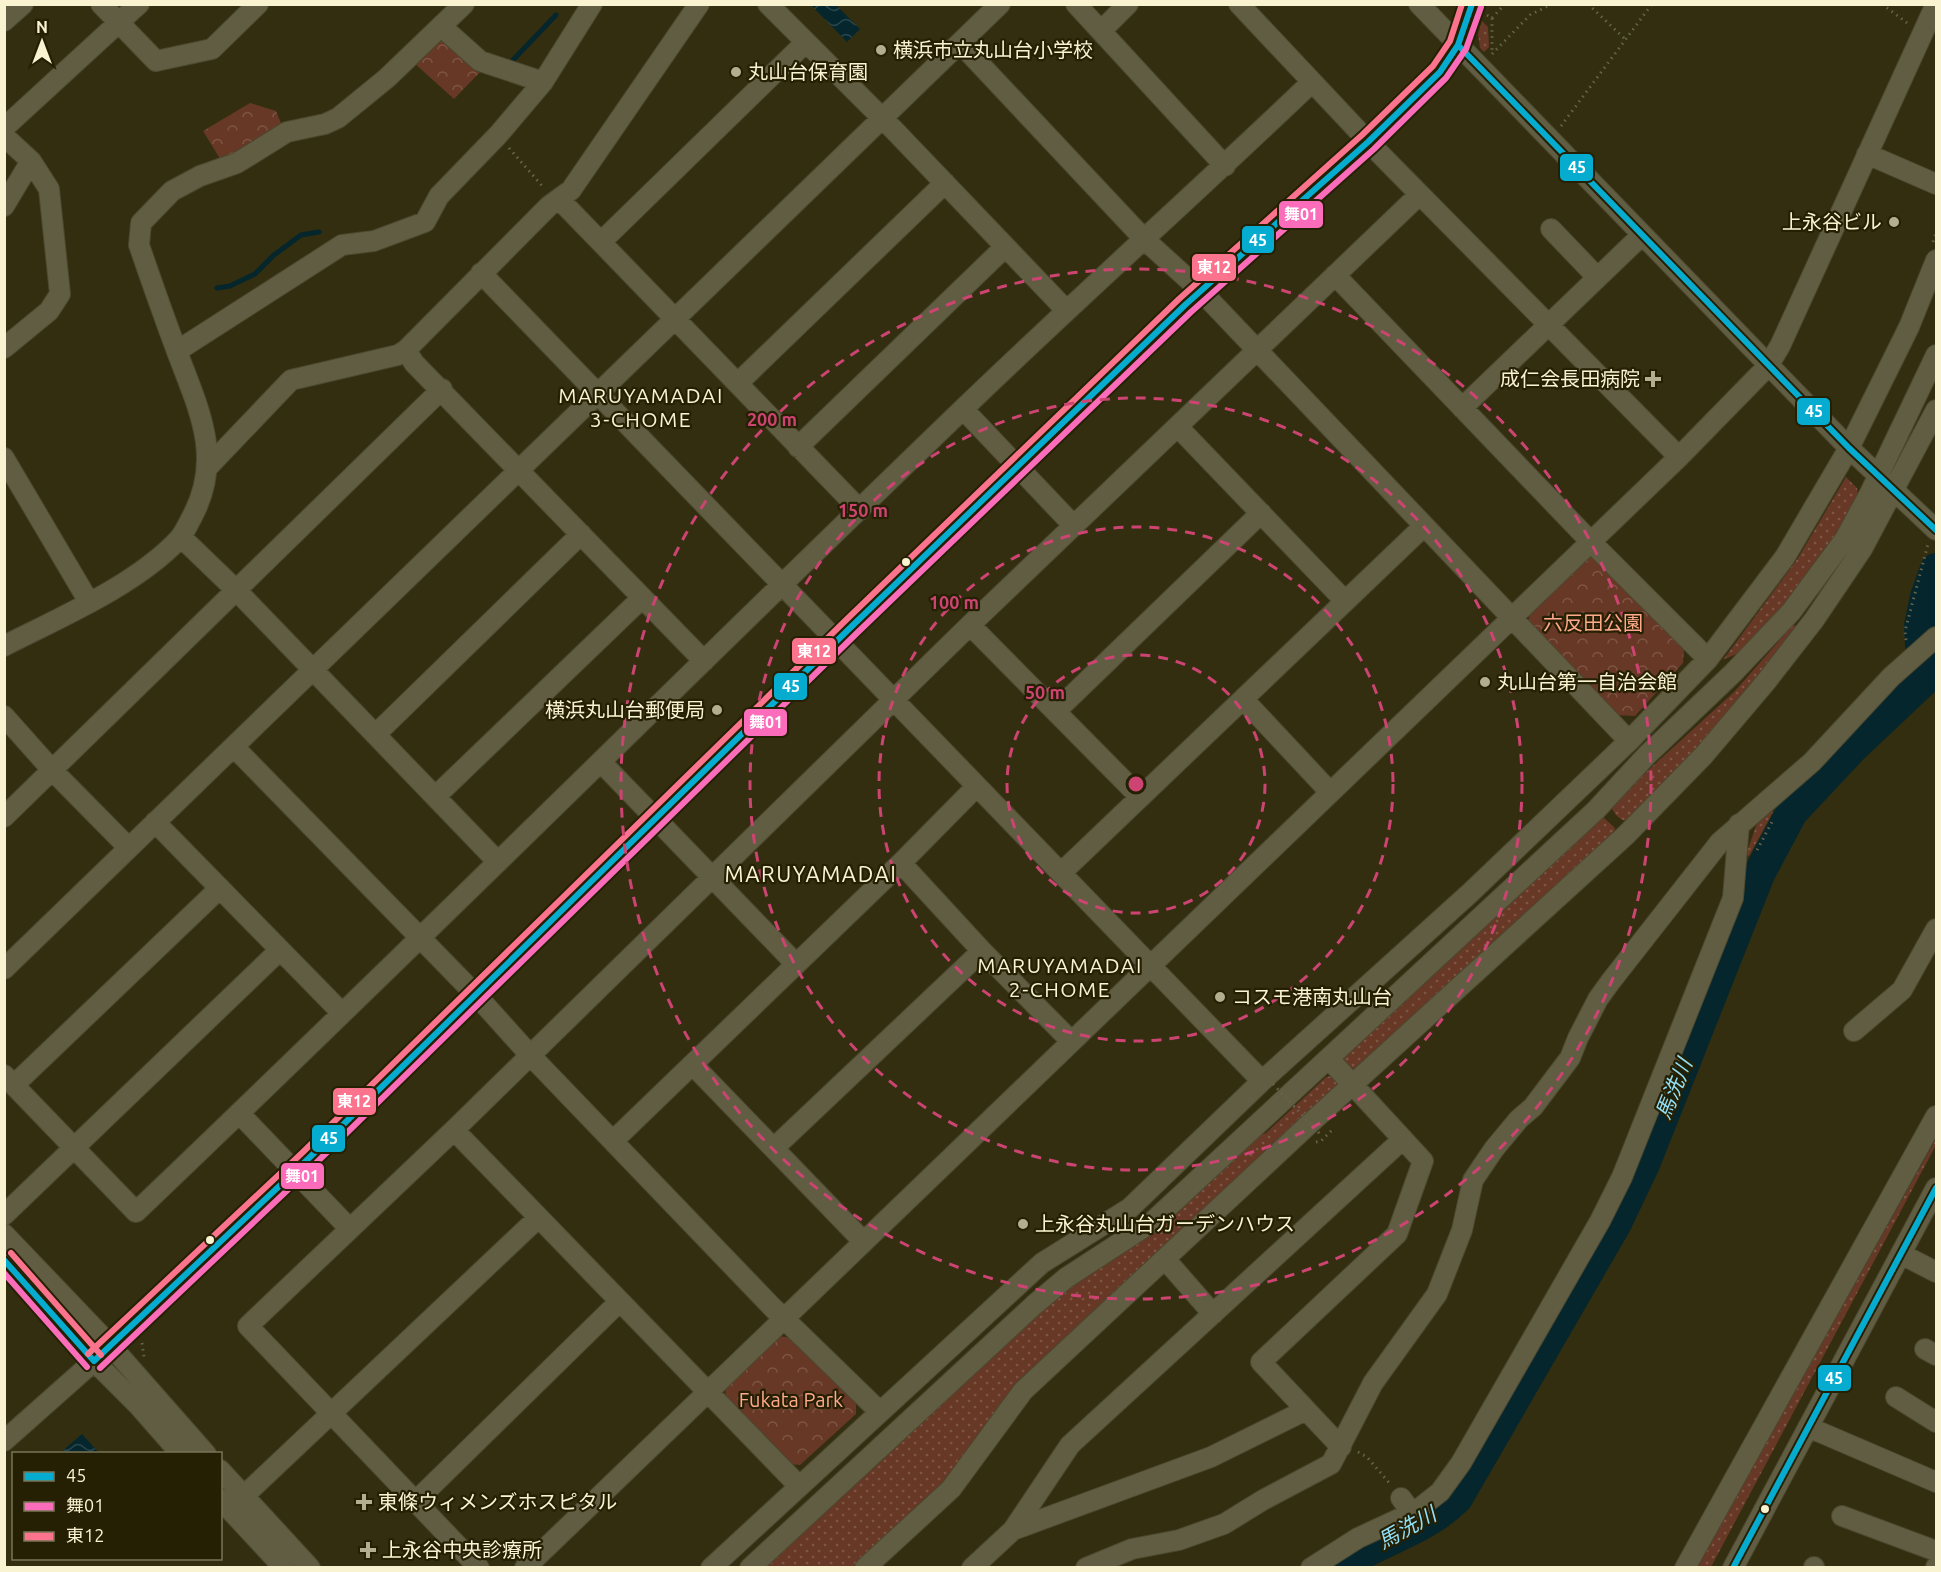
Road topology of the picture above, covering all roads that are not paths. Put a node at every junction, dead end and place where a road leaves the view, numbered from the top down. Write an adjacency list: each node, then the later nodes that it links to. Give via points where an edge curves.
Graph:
1 (22, 4): 16 (street)
2 (101, 4): 17 (street)
3 (140, 4): 17 (street)
4 (258, 4): 17 (street, via 212,49 156,61)
5 (464, 4): 18 (street)
6 (592, 4): 23 (street)
7 (699, 4): 35 (street, via 571,190)
8 (768, 4): 20 (street)
9 (1000, 4): 21 (street)
10 (1076, 4): 19 (street)
11 (1128, 4): 19 (street)
12 (1239, 4): 24 (street)
13 (1419, 4): 22 (street)
14 (1936, 4): 29 (street, via 1911,30)
15 (1472, 5): 22 (street)
16 (4, 21)
17 (119, 23): 26 (street)
18 (442, 27): 23 (street, via 480,61); 53 (street, via 339,118 287,132 237,163 200,176 172,192 141,224 139,245)
19 (1101, 31): 31 (street)
20 (805, 43): 25 (street); 40 (street)
21 (960, 43): 25 (street); 39 (street)
22 (1458, 45): 28 (street, via 1440,72); 38 (street, via 1486,61)
23 (543, 82): 53 (street, via 439,196 425,222 374,241 342,245)
24 (1312, 82): 28 (street); 31 (street)
25 (882, 119): 32 (street); 48 (street)
26 (4, 128)
27 (4, 136): 30 (street)
28 (1368, 142): 34 (street); 46 (street)
29 (1867, 154): 33 (street); 55 (street)
30 (31, 161): 36 (street); 50 (street, via 49,189 60,294 49,311)
31 (1224, 166): 39 (street)
32 (945, 183): 41 (street); 56 (street)
33 (1936, 184)
34 (1419, 195): 44 (street); 49 (street)
35 (559, 199): 40 (street); 43 (street)
36 (4, 206)
37 (1551, 229): 45 (street)
38 (1642, 235): 45 (street); 55 (street)
39 (1144, 240): 46 (street); 47 (street)
40 (602, 242): 48 (street)
41 (1005, 248): 47 (street); 63 (street)
42 (1936, 260): 64 (street, via 1909,327)
43 (481, 273): 51 (street); 58 (street)
44 (1335, 275): 52 (street); 59 (street)
45 (1597, 277): 49 (street)
46 (1200, 290): 52 (street); 68 (street)
47 (1066, 310): 60 (street)
48 (676, 319): 56 (street); 58 (street)
49 (1547, 325): 59 (street); 65 (street)
50 (4, 348)
51 (406, 350): 57 (street); 67 (street, via 291,380)
52 (1257, 350): 62 (street); 75 (street)
53 (177, 351): 67 (street, via 200,411 207,440)
54 (1936, 355): 70 (street)
55 (1768, 366): 64 (street); 65 (street)
56 (738, 383): 63 (street)
57 (442, 389): 69 (street); 81 (street)
58 (598, 393): 69 (street); 80 (street)
59 (1462, 408): 79 (street)
60 (963, 409): 68 (street); 72 (street)
61 (1936, 410): 71 (street)
62 (1178, 427): 73 (street); 74 (street)
63 (798, 447): 72 (street)
64 (1849, 448): 70 (street); 90 (street, via 1785,557)
65 (1678, 457): 79 (street)
66 (4, 458): 84 (street)
67 (207, 468): 78 (street, via 200,501)
68 (1018, 468): 74 (street); 88 (street)
69 (519, 470): 77 (street); 92 (street)
70 (1878, 476): 71 (street); 128 (street, via 1845,539 1791,612 1596,810)
71 (1892, 490): 76 (street); 132 (street, via 1862,549 1814,620 1704,755 1626,835)
72 (860, 510): 80 (street)
73 (1261, 513): 83 (street); 95 (street)
74 (1074, 526): 86 (street)
75 (1424, 526): 83 (street); 85 (street)
76 (1936, 530)
77 (581, 534): 82 (street); 97 (street)
78 (181, 537): 81 (street); 84 (street, via 155,561)
79 (1590, 541): 85 (street); 90 (street)
80 (783, 585): 88 (street); 91 (street)
81 (237, 591): 92 (street); 101 (street)
82 (642, 598): 91 (street); 104 (street)
83 (1345, 601): 93 (street)
84 (89, 602): 89 (street)
85 (1511, 617): 98 (street); 103 (street)
86 (970, 625): 94 (street); 95 (street)
87 (1935, 640): 109 (street, via 1891,677 1812,762)
88 (837, 641): 94 (street); 107 (street)
89 (4, 646)
90 (1708, 659): 98 (street)
91 (704, 662): 100 (street)
92 (313, 671): 97 (street); 99 (street)
93 (1242, 699): 103 (street); 105 (street)
94 (894, 700): 102 (street); 114 (street)
95 (1056, 711): 105 (street)
96 (4, 716): 101 (street)
97 (376, 734): 104 (street)
98 (1629, 741): 131 (street)
99 (234, 747): 108 (street); 117 (street)
100 (601, 762): 107 (street); 111 (street)
101 (53, 771): 106 (street); 110 (street)
102 (977, 786): 112 (street); 113 (street)
103 (1330, 792): 121 (street)
104 (436, 796): 111 (street)
105 (1140, 797): 113 (street)
106 (4, 817)
107 (656, 820): 114 (street); 123 (street)
108 (155, 822): 110 (street); 115 (street)
109 (1739, 824): 164 (street, via 1703,862 1611,981 1598,999 1570,1058 1473,1180 1462,1230 1437,1294 1373,1383); 184 (street, via 1733,898 1622,1177 1461,1463 1440,1492 1407,1506)
110 (129, 848): 122 (street)
111 (498, 862): 117 (street)
112 (901, 863): 119 (street); 120 (street)
113 (1061, 873): 121 (street)
114 (713, 878): 120 (street); 127 (street)
115 (220, 888): 118 (street); 130 (street)
116 (1936, 929): 125 (street, via 1902,990)
117 (420, 939): 123 (street); 124 (street)
118 (280, 950): 124 (street); 139 (street)
119 (982, 951): 126 (street); 138 (street)
120 (796, 963): 129 (street)
121 (1150, 965): 126 (street); 131 (street)
122 (4, 969)
123 (476, 996): 127 (street); 140 (street)
124 (342, 1013): 133 (street)
125 (1854, 1031)
126 (1071, 1041): 146 (street)
127 (530, 1055): 135 (street); 137 (street)
128 (1329, 1059): 132 (street); 181 (street, via 1152,1222 1066,1278 1034,1305)
129 (693, 1065): 137 (street); 138 (street)
130 (9, 1080): 139 (street)
131 (1268, 1083): 159 (street, via 1130,1209 1042,1263)
132 (1353, 1085): 136 (street); 149 (street)
133 (239, 1113): 139 (street, via 136,1212); 140 (street)
134 (1936, 1116): 185 (street)
135 (454, 1130): 143 (street); 144 (street)
136 (1403, 1138): 152 (street); 158 (street, via 1423,1161 1396,1234 1260,1362)
137 (613, 1141): 153 (street)
138 (774, 1148): 146 (street)
139 (74, 1149): 142 (street)
140 (295, 1170): 144 (street); 154 (street)
141 (1936, 1188): 147 (street)
142 (4, 1215)
143 (538, 1218): 151 (street); 160 (street)
144 (350, 1229): 160 (street, via 248,1326)
145 (4, 1234): 154 (street)
146 (863, 1241): 153 (street)
147 (1901, 1254): 150 (street); 162 (street)
148 (4, 1259): 155 (street)
149 (1165, 1259): 152 (street); 175 (street, via 1023,1391 951,1489)
150 (1936, 1272)
151 (619, 1302): 156 (street); 171 (street)
152 (1213, 1314): 173 (street, via 1070,1445)
153 (783, 1318): 156 (street); 159 (street)
154 (111, 1346): 155 (street); 166 (street)
155 (94, 1361): 163 (street); 165 (street)
156 (707, 1393): 169 (street); 179 (street)
157 (1896, 1398): 161 (street)
158 (1306, 1410): 164 (street); 173 (street, via 1211,1457)
159 (879, 1411): 169 (street)
160 (331, 1414): 170 (street); 171 (street)
161 (1936, 1422)
162 (1809, 1427): 168 (street); 186 (street)
163 (4, 1441)
164 (1345, 1446): 183 (street, via 1331,1464 1224,1524 1179,1540 1132,1549)
165 (179, 1452)
166 (204, 1452)
167 (222, 1476): 170 (street)
168 (1936, 1482)
169 (799, 1486): 180 (street)
170 (231, 1502): 176 (street); 177 (street)
171 (415, 1502): 178 (street)
172 (1842, 1516): 174 (street)
173 (1013, 1530): 182 (street)
174 (1936, 1551)
175 (874, 1564)
176 (284, 1568)
177 (310, 1568)
178 (478, 1568)
179 (525, 1568)
180 (711, 1568)
181 (750, 1568)
182 (972, 1568)
183 (1086, 1568)
184 (1311, 1568)
185 (1684, 1568)
186 (1733, 1568)

